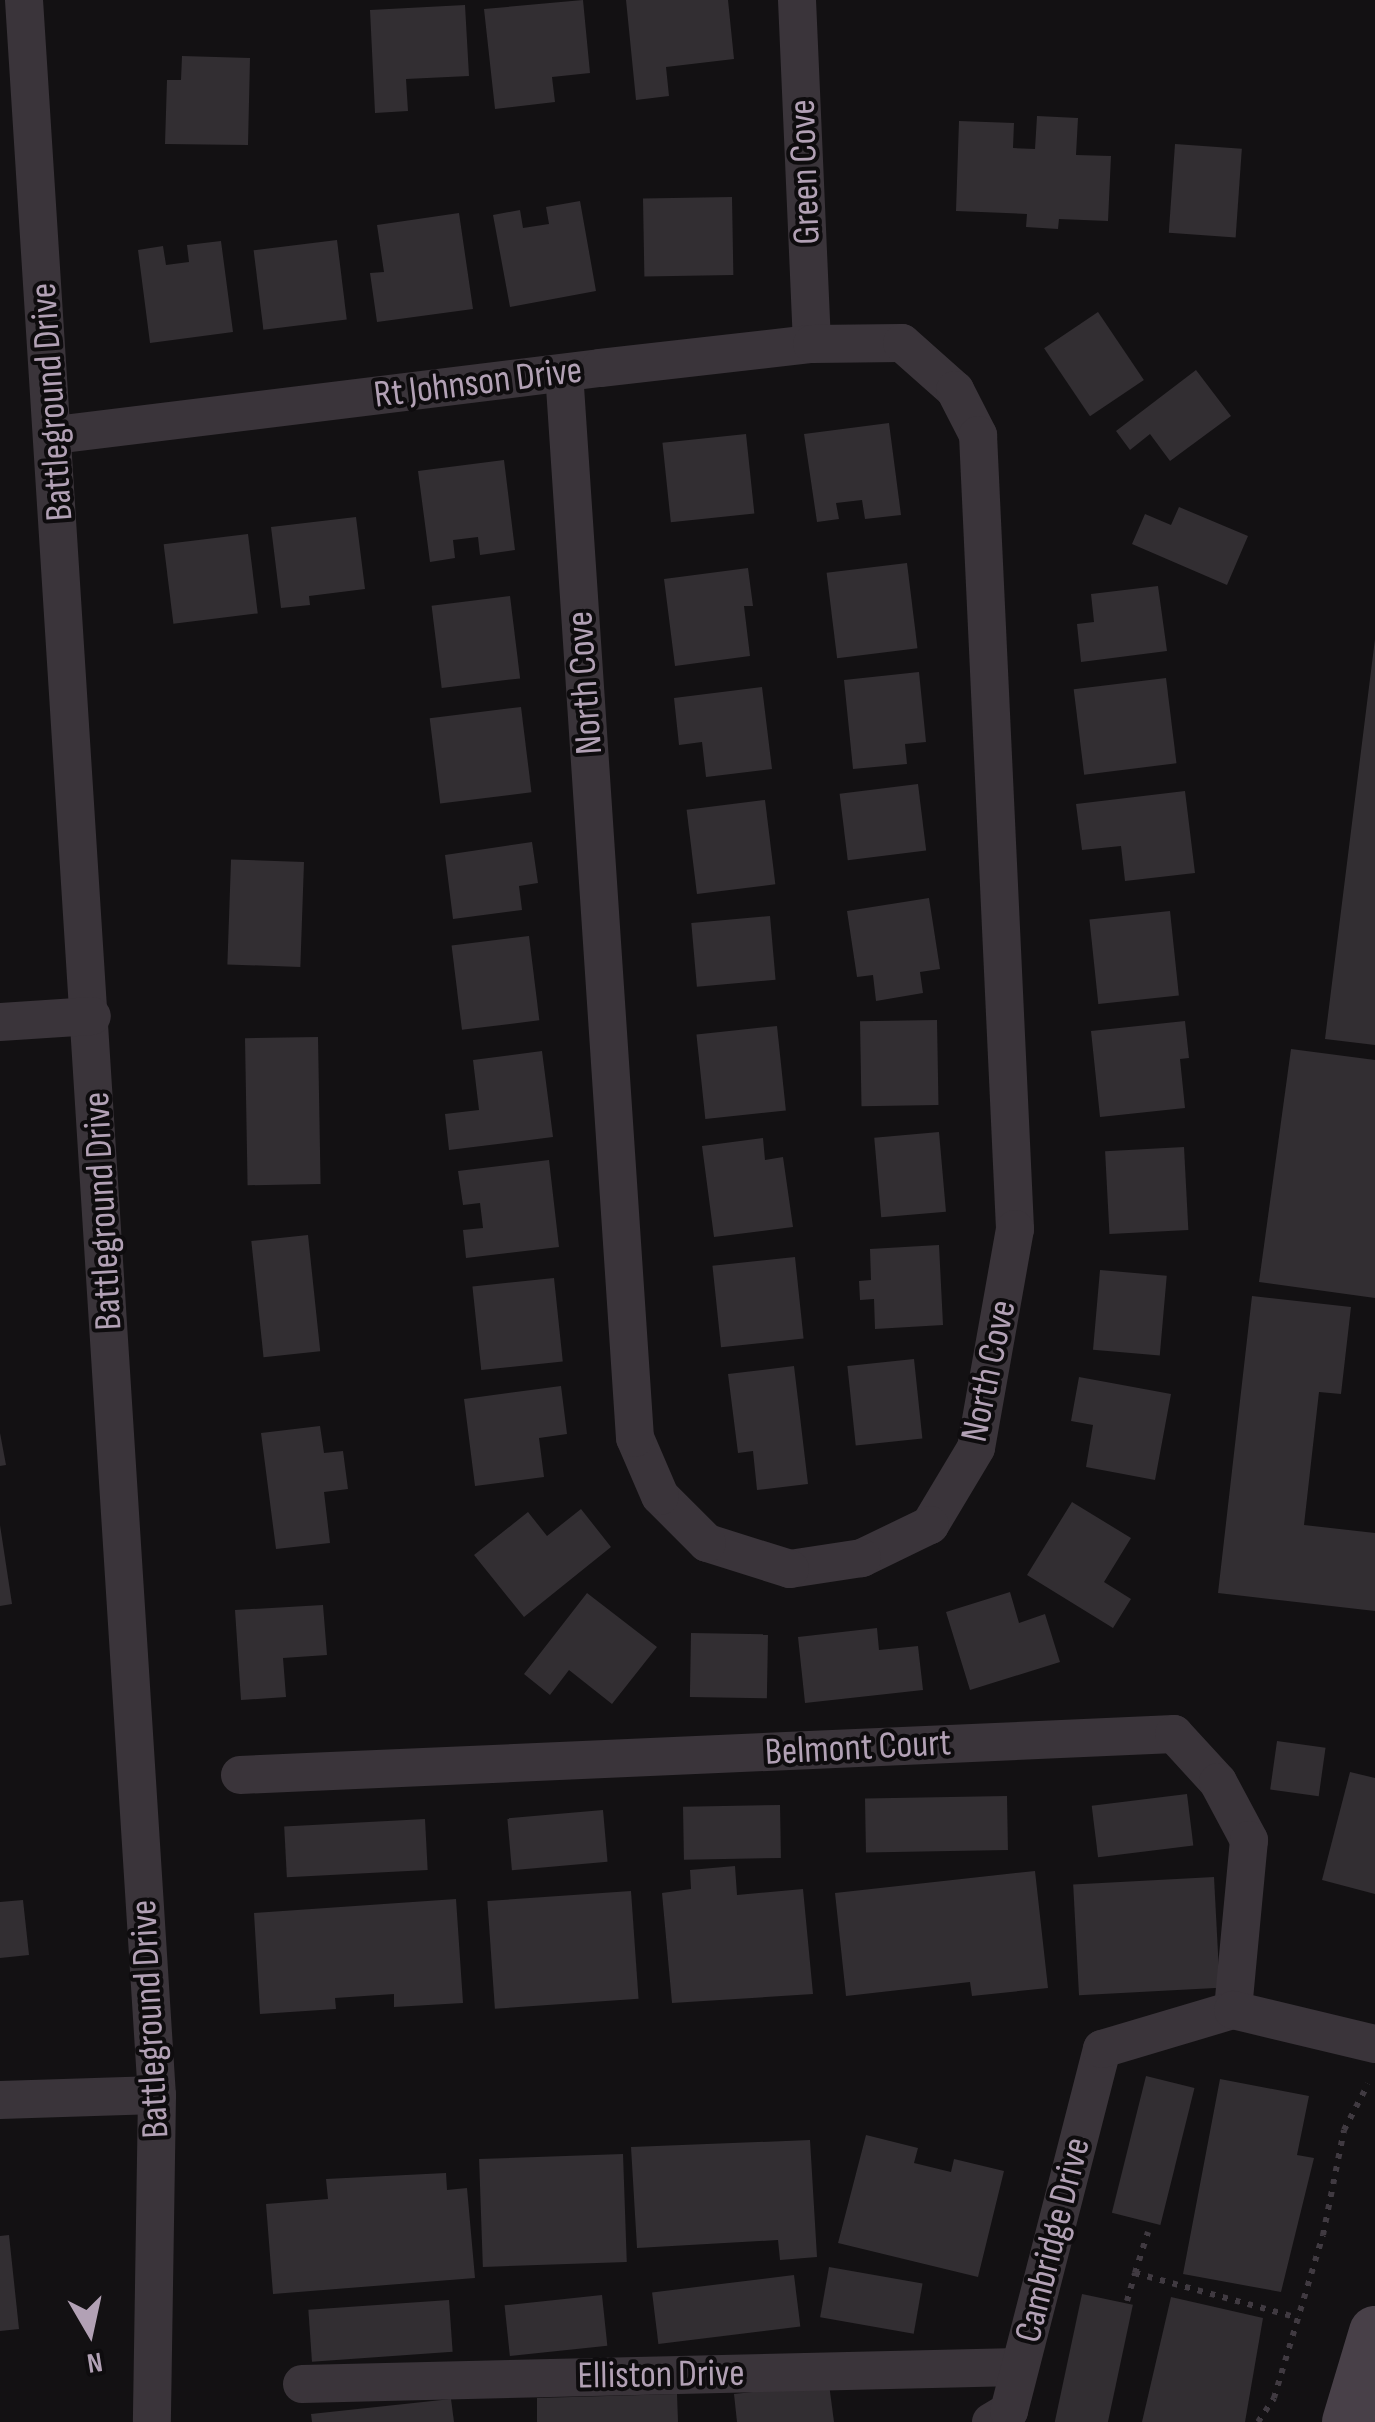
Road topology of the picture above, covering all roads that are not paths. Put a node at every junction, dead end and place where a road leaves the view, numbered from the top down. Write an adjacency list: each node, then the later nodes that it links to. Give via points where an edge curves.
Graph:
1 (24, 0): 6 (street, Battleground Drive)
2 (797, 0): 3 (street, Green Cove)
3 (812, 344): 4 (street, Rt Johnson Drive); 5 (street, Rt Johnson Drive)
4 (902, 344): 5 (street, North Cove, via 955,390 978,435 1014,1229 976,1448 930,1526 862,1558 790,1569 707,1542 660,1496 635,1438)
5 (564, 373): 6 (street, Rt Johnson Drive)
6 (55, 435): 7 (street, Battleground Drive)
7 (92, 1016): 8 (street); 12 (street, Battleground Drive)
8 (0, 1022)
9 (240, 1775): 10 (street, Belmont Court, via 1174,1734 1218,1782 1249,1840)
10 (1234, 2010): 11 (street); 15 (street, Cambridge Drive, via 1102,2049)
11 (1375, 2044)
12 (157, 2095): 13 (street); 17 (street, Battleground Drive)
13 (0, 2100)
14 (1375, 2332): 19 (main road)
15 (1020, 2366): 16 (street, Elliston Drive); 18 (street, Cambridge Drive, via 1009,2411)
16 (302, 2384)
17 (152, 2422)
18 (991, 2422)
19 (1348, 2422)

